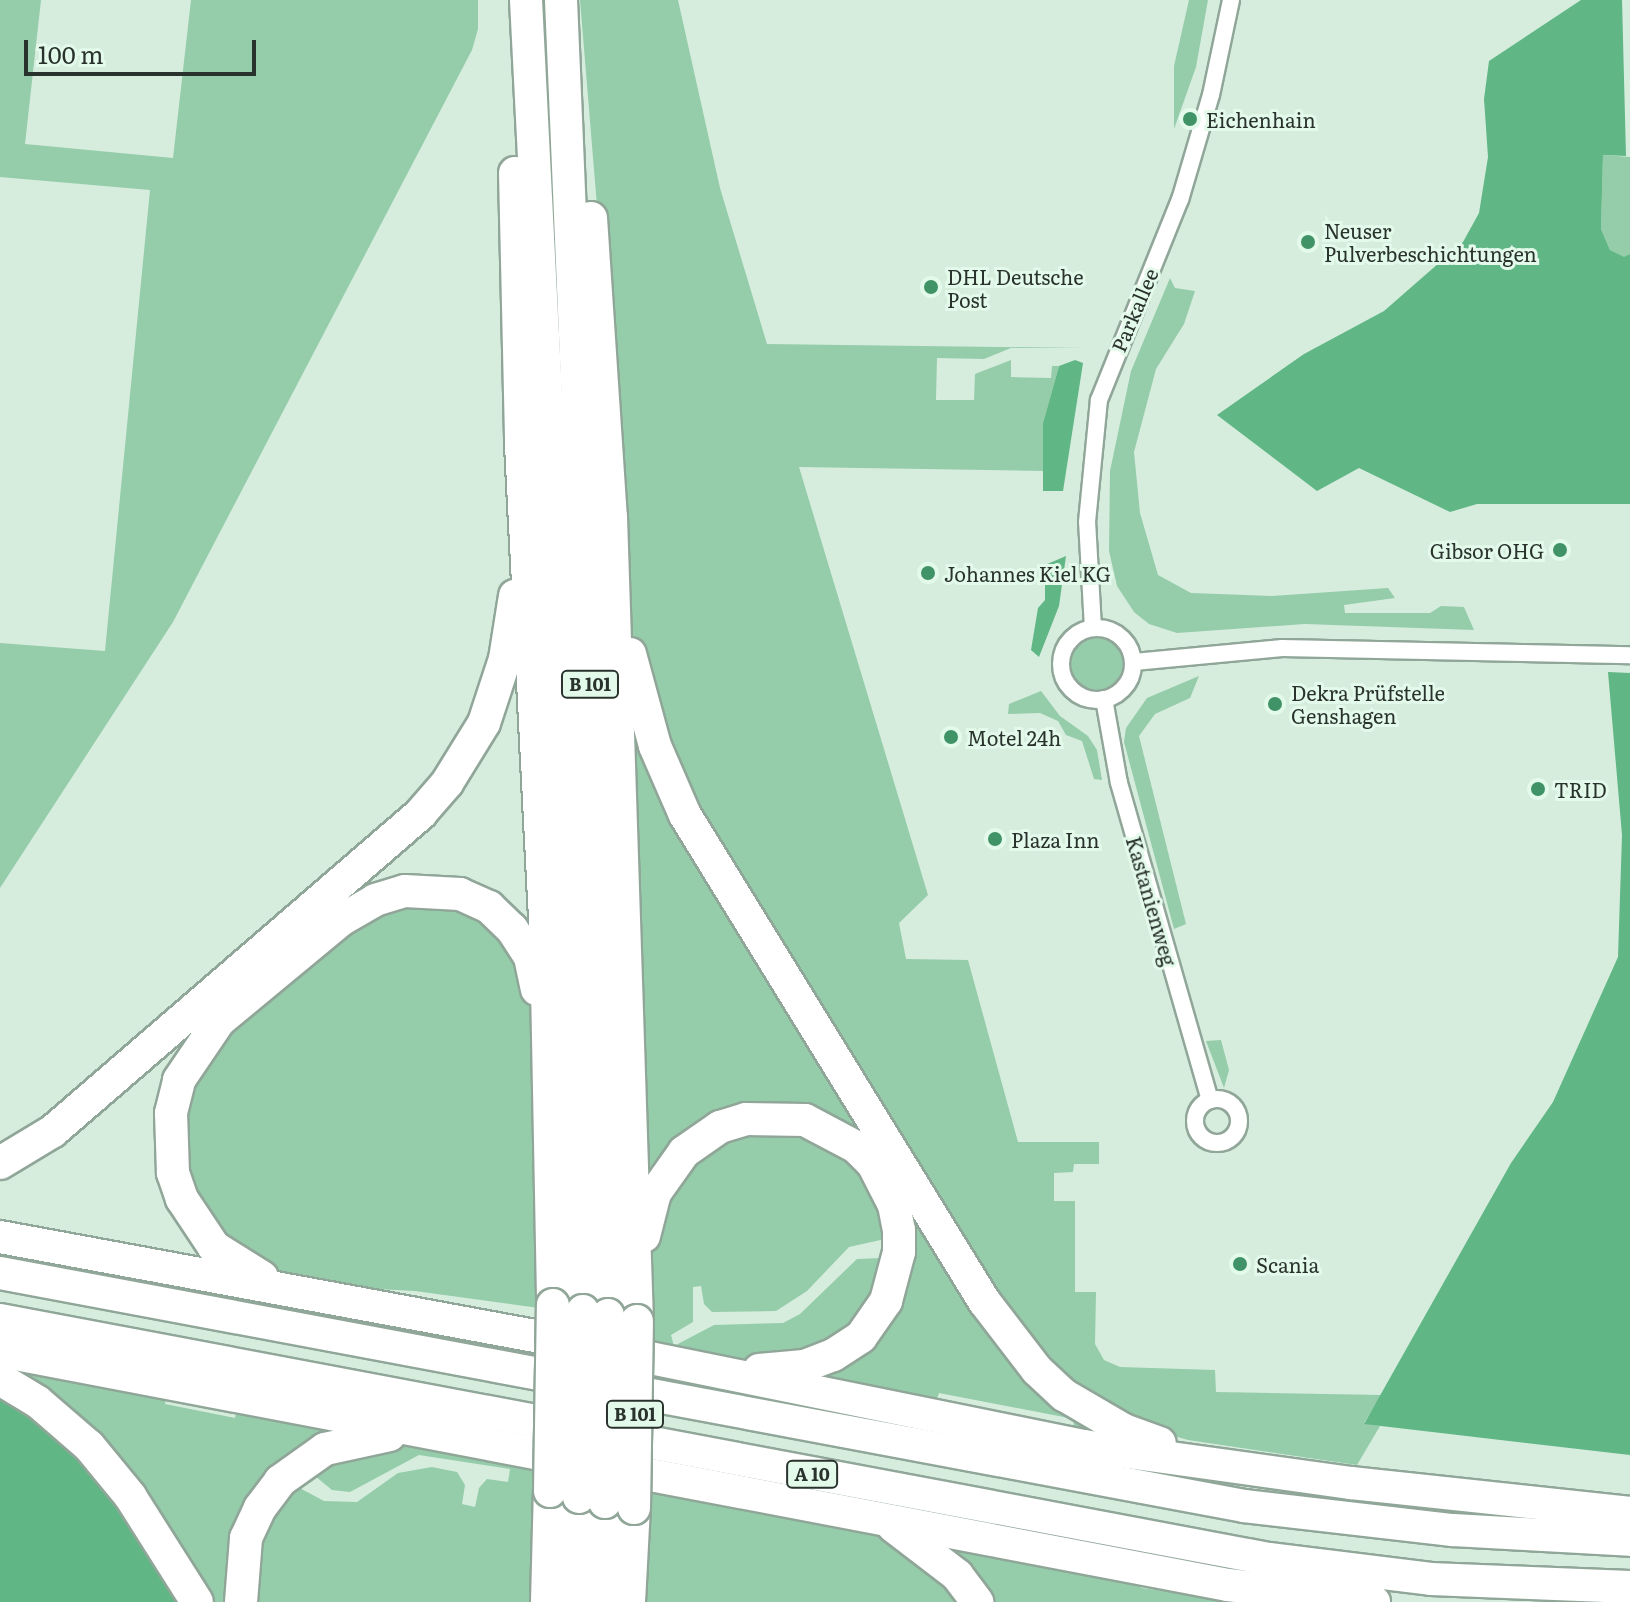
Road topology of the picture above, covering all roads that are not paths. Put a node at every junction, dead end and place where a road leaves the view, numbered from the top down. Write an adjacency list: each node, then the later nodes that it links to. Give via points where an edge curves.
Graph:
1 (526, 0): 5 (highway, B 101)
2 (561, 0): 4 (highway, B 101)
3 (1231, 0): 8 (street, Parkallee, via 1184,187 1099,400 1087,522)
4 (564, 53): 7 (highway, B 101, via 593,230); 19 (highway, B 101, via 604,1026)
5 (528, 58): 6 (highway, B 101, via 513,213); 19 (highway, B 101)
6 (521, 445): 12 (highway, B 101); 14 (highway, via 513,617 495,694 471,746 421,813 295,926 53,1131)
7 (611, 517): 17 (highway, B 101); 25 (highway, via 629,648 658,755 708,855 1010,1338 1037,1370 1088,1411 1124,1430)
8 (1093, 628): 10 (street, via 1125,641); 11 (street, via 1065,646 1061,670 1081,697)
9 (1630, 655): 10 (street, via 1282,648)
10 (1134, 662): 11 (street, via 1126,686)
11 (1104, 699): 13 (street, Kastanienweg, via 1119,783)
12 (549, 1064): 18 (highway, via 530,957 489,907 460,894 394,894 341,920 219,1021 179,1080 171,1113 173,1173 182,1199 214,1247 261,1277); 19 (highway, B 101)
13 (1210, 1100)
14 (0, 1163)
15 (0, 1237): 18 (highway)
16 (0, 1273): 29 (highway, A 10, via 1244,1506 1453,1530)
17 (636, 1282): 19 (highway, B 101); 22 (highway, via 654,1198 684,1152 720,1127 773,1116 805,1120 856,1147 885,1184 899,1230 894,1281 861,1337 804,1366 750,1370)
18 (326, 1296): 22 (highway)
19 (595, 1313): 26 (highway, B 101, bridge); 26 (highway, B 101, bridge)
20 (0, 1320): 30 (highway, A 10, via 1269,1559 1431,1579)
21 (0, 1351): 24 (highway)
22 (621, 1352): 25 (highway, via 1084,1446)
23 (0, 1379): 32 (highway, via 65,1423 104,1462)
24 (540, 1455): 28 (highway); 33 (highway, via 383,1435 325,1449 295,1468 260,1508 242,1556)
25 (1240, 1468): 27 (highway)
26 (592, 1499): 31 (highway, B 101); 34 (highway, B 101); 35 (highway, B 101); 36 (highway, B 101)
27 (1630, 1513)
28 (884, 1519): 37 (highway, via 957,1575); 38 (highway, via 1228,1585)
29 (1630, 1540)
30 (1630, 1587)
31 (545, 1592)
32 (197, 1602)
33 (241, 1602)
34 (573, 1602)
35 (599, 1602)
36 (629, 1602)
37 (977, 1602)
38 (1374, 1602)

